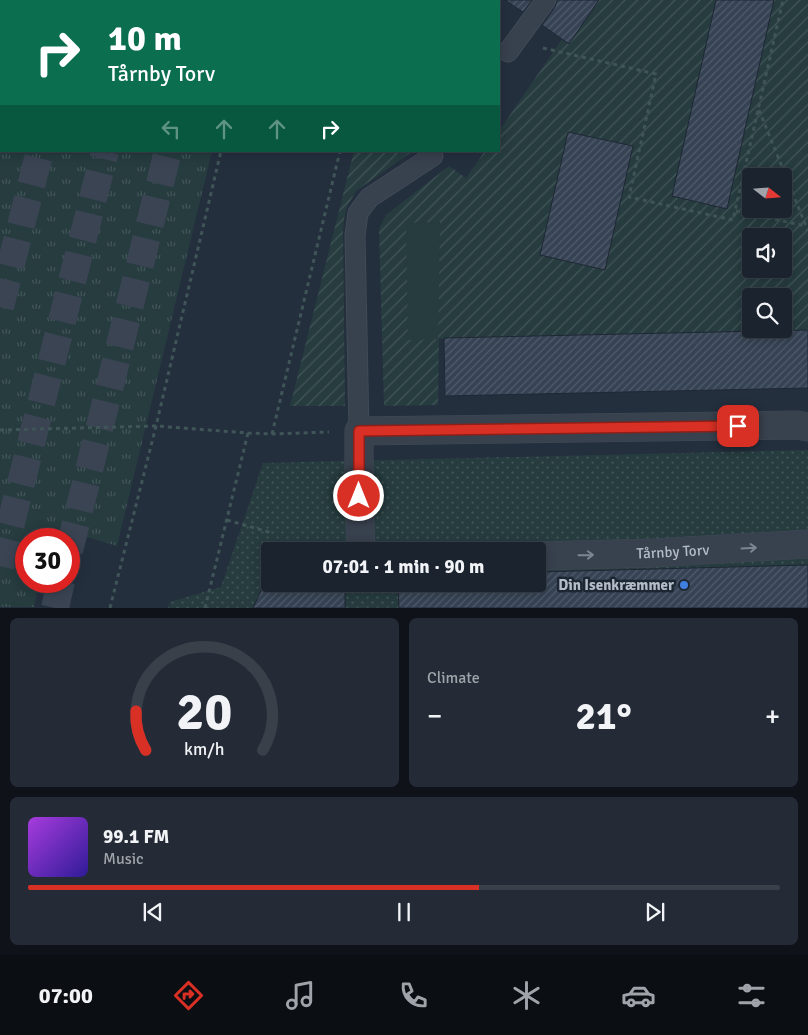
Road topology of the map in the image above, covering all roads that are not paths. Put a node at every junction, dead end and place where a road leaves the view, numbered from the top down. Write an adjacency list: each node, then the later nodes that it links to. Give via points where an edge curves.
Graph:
1 (546, 0): 2 (lane)
2 (512, 47)
3 (433, 156): 5 (lane, via 369,198 358,213)
4 (808, 427): 5 (street)
5 (359, 431): 6 (street)
6 (361, 542)
7 (808, 544): 8 (street, Tårnby Torv, one-way to 7)
8 (546, 556)

